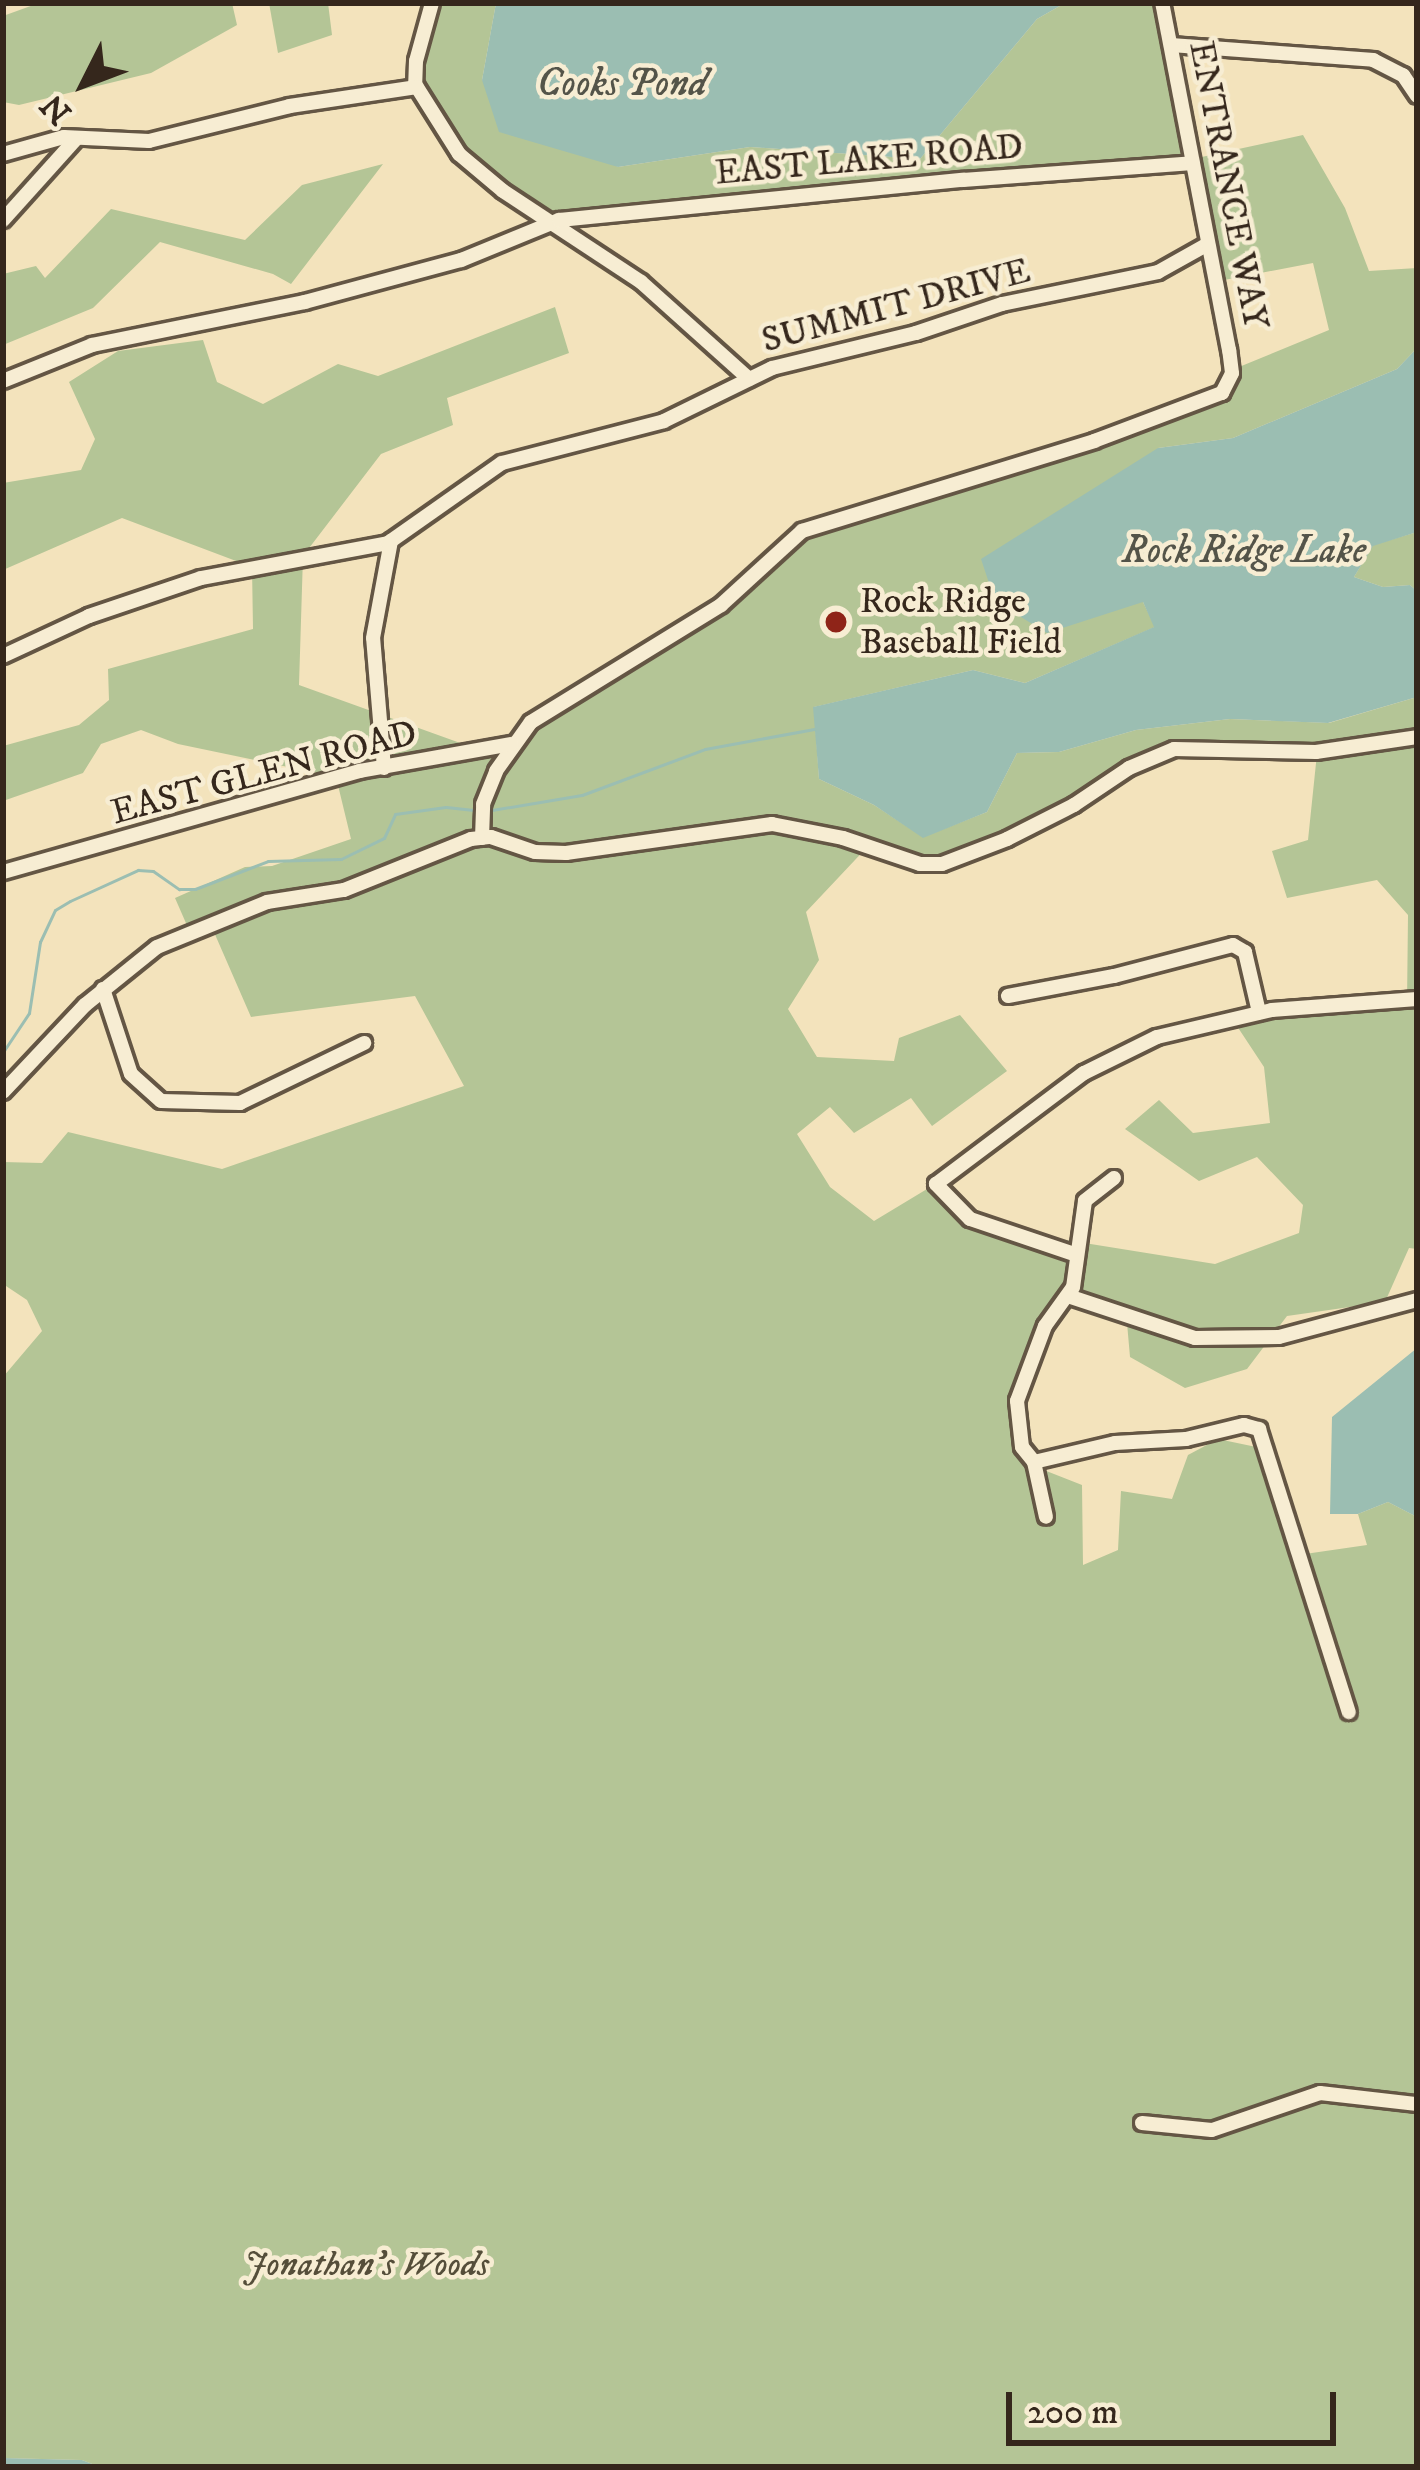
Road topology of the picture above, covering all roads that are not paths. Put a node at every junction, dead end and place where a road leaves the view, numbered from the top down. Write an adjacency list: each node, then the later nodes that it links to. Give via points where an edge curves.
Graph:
1 (432, 3): 4 (street)
2 (1162, 3): 3 (street, ENTRANCE WAY)
3 (1171, 45): 5 (street, via 1373,60 1403,75); 8 (street, ENTRANCE WAY)
4 (417, 87): 6 (street, via 290,106 149,141); 10 (street, via 459,154)
5 (1417, 96)
6 (76, 139): 7 (street); 9 (street)
7 (3, 154)
8 (1192, 163): 10 (street, EAST LAKE ROAD); 11 (street, ENTRANCE WAY)
9 (3, 220)
10 (552, 223): 12 (street, via 641,282); 13 (street, EAST LAKE ROAD, via 461,260 92,345)
11 (1208, 244): 12 (street, SUMMIT DRIVE, via 1158,272 1002,304); 17 (street, ENTRANCE WAY, via 1230,378 1222,393 802,531 721,605 564,698)
12 (749, 379): 14 (street, SUMMIT DRIVE, via 664,422 502,463)
13 (3, 381)
14 (391, 541): 15 (street, SUMMIT DRIVE, via 201,578 70,623); 18 (street, via 373,638)
15 (3, 656)
16 (1417, 737): 19 (street, via 1316,752 1174,749 1007,839 942,864 772,824 566,853)
17 (512, 744): 18 (street, EAST GLEN ROAD); 19 (street, via 483,804)
18 (384, 768): 20 (street, EAST GLEN ROAD)
19 (482, 838): 21 (street, via 344,890 227,915 157,946)
20 (3, 872)
21 (103, 989): 25 (street, via 131,1074 171,1102 240,1103); 26 (street)
22 (1008, 996): 24 (street, via 1233,944 1245,952)
23 (1417, 999): 24 (street)
24 (1259, 1012): 28 (street, via 1156,1036 1120,1053 936,1184 970,1219)
25 (364, 1043)
26 (3, 1092)
27 (1114, 1178): 28 (street, via 1085,1201)
28 (1077, 1255): 29 (street)
29 (1068, 1296): 30 (street, via 1195,1339 1279,1336); 31 (street, via 1045,1326 1017,1401 1018,1437)
30 (1417, 1300)
31 (1034, 1462): 32 (street); 33 (street, via 1250,1425 1267,1442)
32 (1046, 1517)
33 (1349, 1712)
34 (1417, 2104): 35 (street, via 1320,2093 1212,2130)
35 (1142, 2123)

